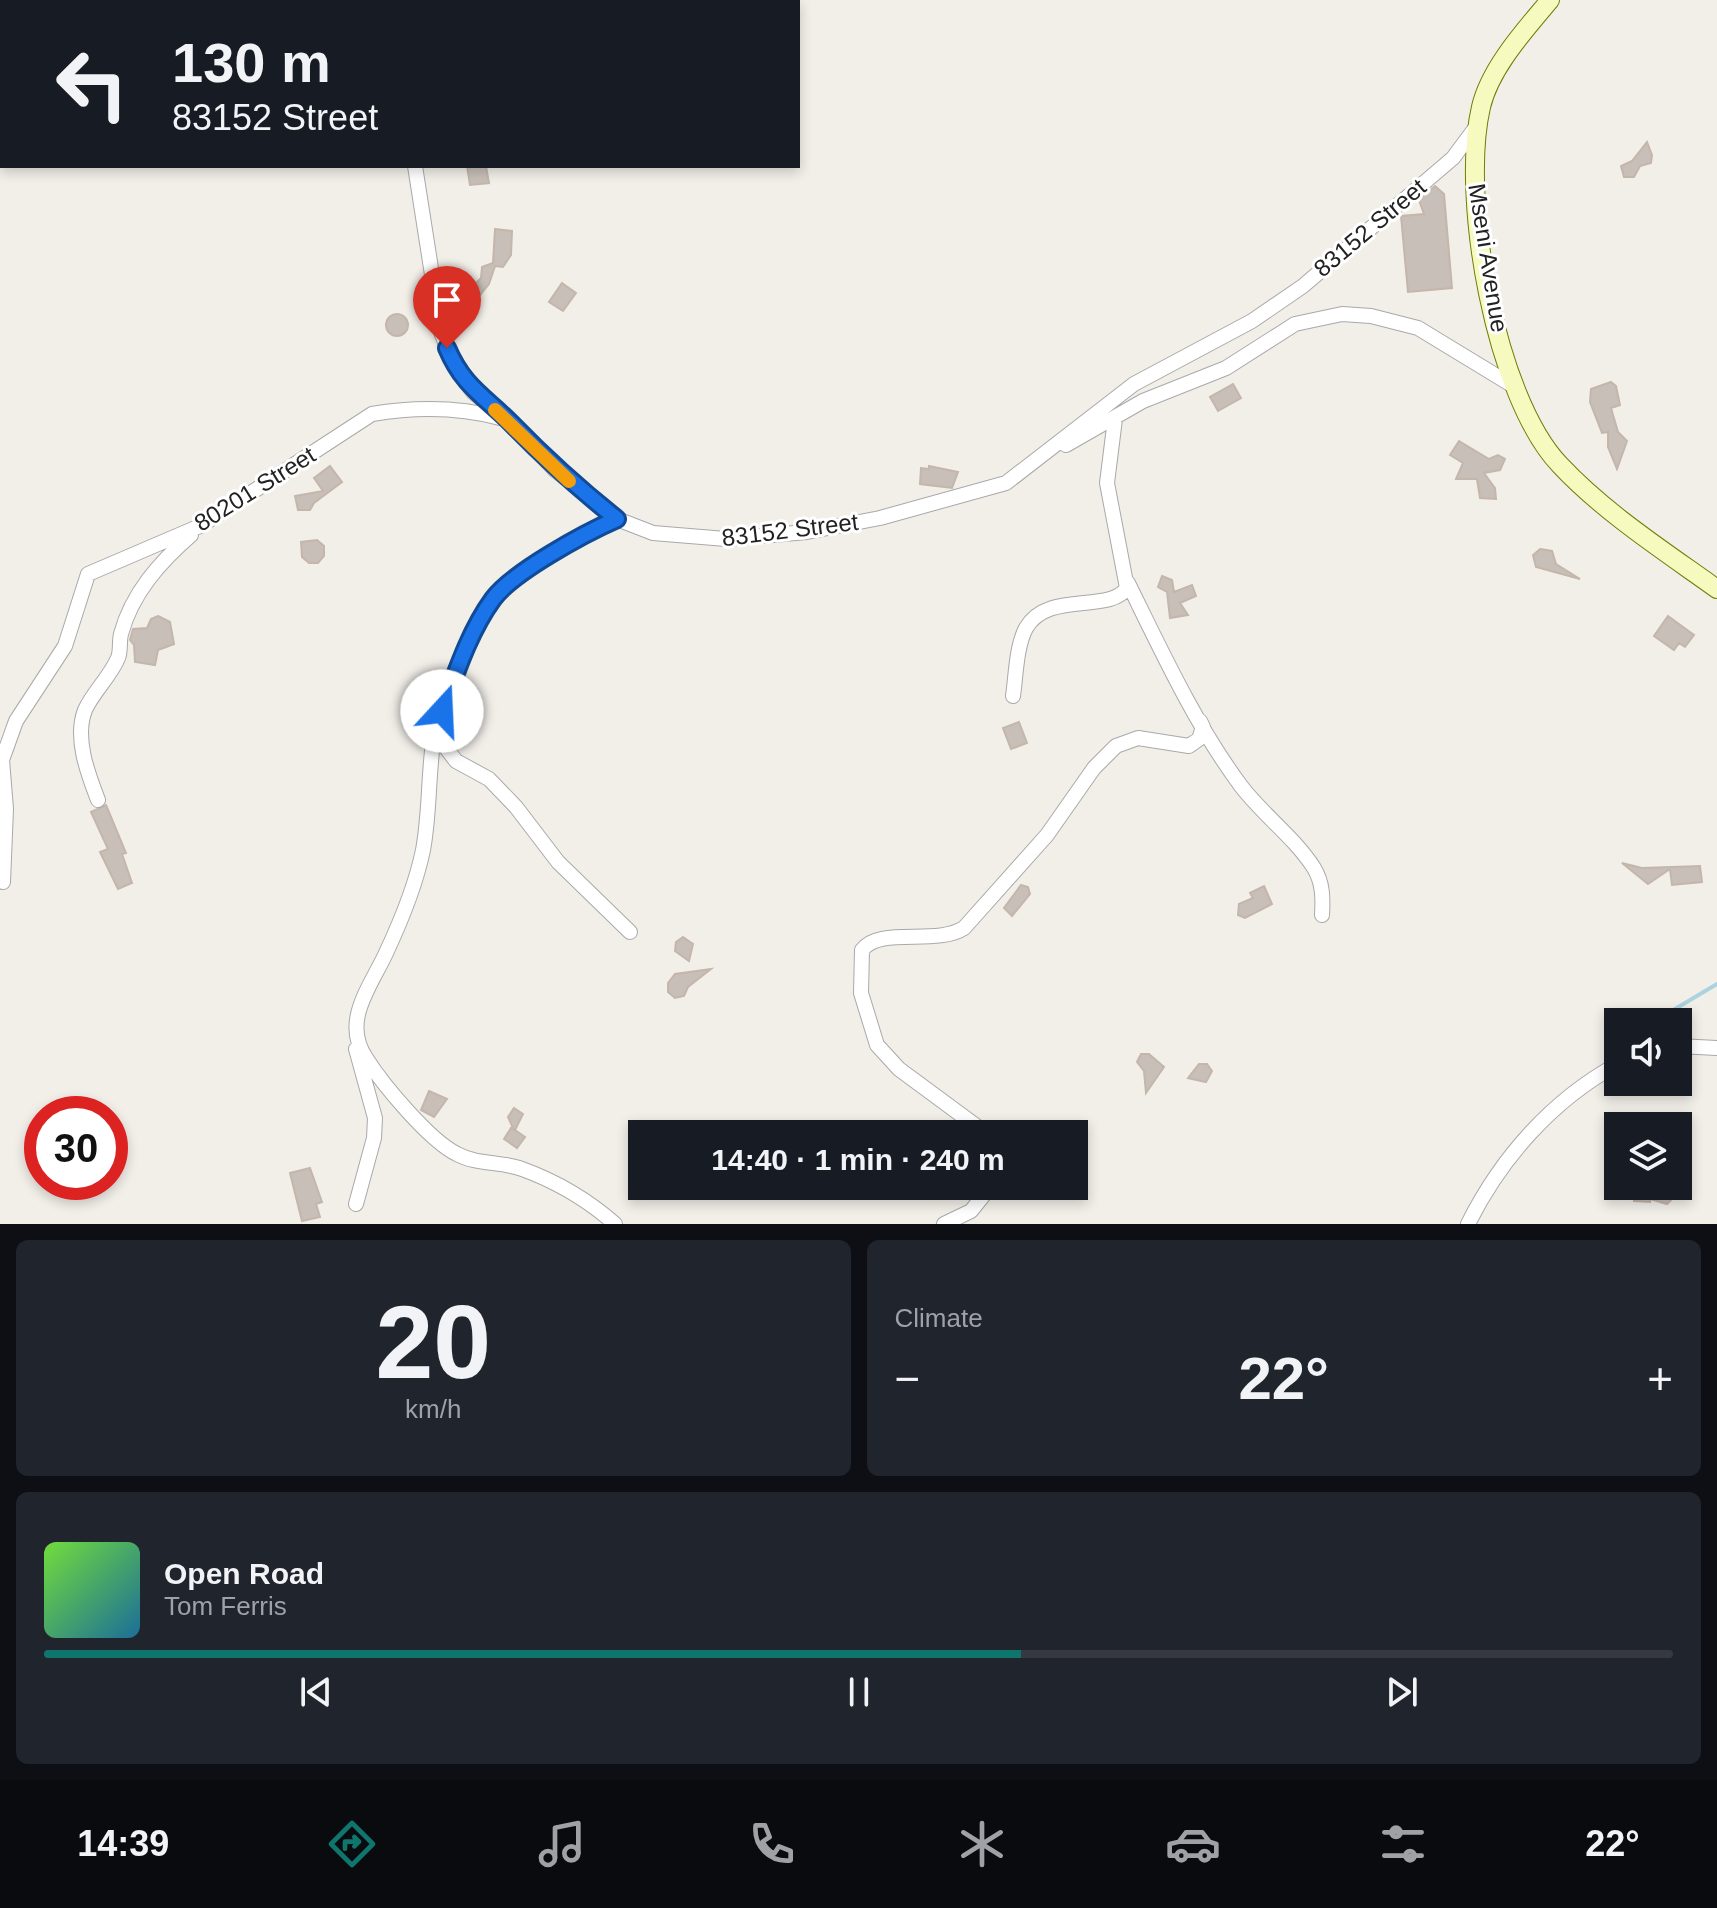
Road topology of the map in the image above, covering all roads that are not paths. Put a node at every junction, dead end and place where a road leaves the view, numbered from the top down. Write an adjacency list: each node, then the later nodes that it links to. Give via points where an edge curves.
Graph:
1 (1550, 0): 2 (street, Mseni Avenue, via 1501,65)
2 (1479, 123): 4 (street, Mseni Avenue, via 1474,156 1480,231 1490,297); 7 (street, 83152 Street, via 1453,158 1303,286 1252,321 1134,384)
3 (415, 168): 6 (street, 83152 Street, via 441,332 454,365 473,392)
4 (1515, 387): 5 (street, 83152 Street, via 1418,328 1342,314 1295,324 1226,368 1143,401); 11 (street, Mseni Avenue, via 1526,418 1559,465)
5 (1115, 419): 7 (street, 83152 Street); 10 (street, via 1107,483)
6 (508, 420): 8 (street, 83152 Street, via 555,470); 9 (street, 80201 Street, via 455,410 372,414)
7 (1051, 452): 8 (street, 83152 Street, via 983,492 807,532 690,539)
8 (617, 519): 14 (street, via 554,554 495,596 457,669)
9 (200, 526): 15 (street, via 162,561 138,595 121,635 119,656 85,711 85,766); 16 (street, 80201 Street, via 88,574 65,646 16,721 2,760)
10 (1128, 583): 12 (street, via 1118,596 1064,605 1032,620 1023,636); 13 (street)
11 (1717, 589)
12 (1013, 696)
13 (1200, 721): 17 (street, via 1242,788 1314,869 1323,891); 23 (street, via 1199,739 1189,746 1138,738 1111,750 1047,835 964,928 935,939 873,941 862,950 861,993 877,1045 899,1069)
14 (434, 732): 18 (street, via 456,761 489,779 558,862); 19 (street, via 423,850 385,956 361,1001)
15 (98, 800)
16 (3, 882)
17 (1322, 915)
18 (630, 932)
19 (356, 1041): 25 (street, via 375,1128); 26 (street, via 388,1088 436,1141 470,1160 521,1169 594,1206)
20 (1692, 1047): 21 (street)
21 (1717, 1048)
22 (1604, 1074): 28 (street, via 1515,1147)
23 (968, 1120)
24 (980, 1200): 27 (street, via 971,1211)
25 (356, 1204)
26 (615, 1224)
27 (944, 1224)
28 (1468, 1224)

